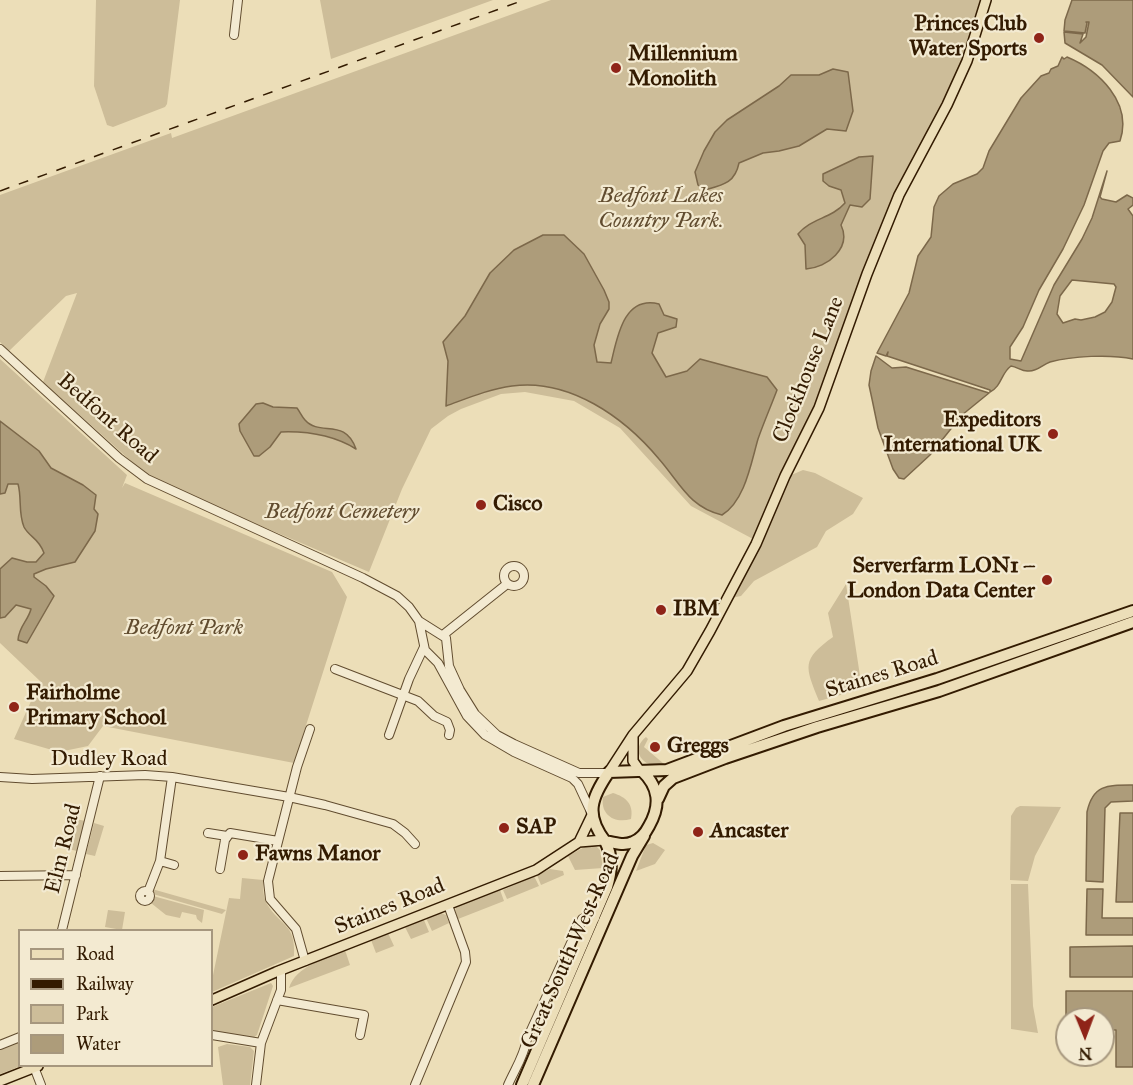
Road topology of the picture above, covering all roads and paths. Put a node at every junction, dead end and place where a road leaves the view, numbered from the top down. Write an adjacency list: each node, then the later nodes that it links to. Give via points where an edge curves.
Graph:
1 (238, 0): 3 (street)
2 (986, 0): 20 (main road, Clockhouse Lane, via 967,61 899,195 819,408 756,544 687,671)
3 (234, 35)
4 (0, 349): 7 (street, Bedfont Road, via 147,479 370,582 404,602)
5 (507, 584): 10 (street)
6 (1133, 611): 21 (highway, Staines Road, via 937,679 794,722 667,770)
7 (419, 621): 9 (street, Bedfont Road); 11 (street, Bedfont Road)
8 (1133, 622): 27 (highway, Staines Road, via 939,691 725,758 673,778)
9 (434, 632): 10 (street, Bedfont Road); 11 (street, via 426,636)
10 (443, 635): 12 (street)
11 (424, 645): 13 (street); 14 (street)
12 (446, 650): 13 (street); 22 (street, via 460,690 475,714 497,735 579,773)
13 (432, 655): 14 (street); 28 (street, via 467,716 485,735 572,778)
14 (418, 663): 16 (street)
15 (335, 669): 16 (street)
16 (404, 696): 18 (street); 19 (street, via 447,722)
17 (310, 729): 26 (street)
18 (389, 735)
19 (448, 735)
20 (633, 735): 21 (main road, via 633,761); 22 (main road, Clockhouse Lane)
21 (641, 771): 22 (highway); 27 (highway, via 651,781)
22 (608, 773): 28 (highway)
23 (100, 776): 24 (street, Dudley Road); 25 (street, Dudley Road); 39 (street, Elm Road)
24 (0, 777)
25 (172, 777): 26 (street, Dudley Road); 36 (street)
26 (289, 797): 33 (street); 35 (street, Dudley Road, via 393,824)
27 (658, 800): 30 (highway)
28 (591, 814): 32 (highway); 34 (main road)
29 (208, 832): 31 (street)
30 (644, 833): 32 (highway, via 631,843); 62 (highway, Great South West Road)
31 (227, 836): 33 (street, via 233,833); 38 (street)
32 (605, 840): 34 (main road, Staines Road); 53 (highway, Great South West Road, via 610,853 610,875 595,918)
33 (278, 842): 44 (street, via 268,891 276,908 296,929)
34 (579, 842): 42 (main road, Staines Road, via 536,870)
35 (415, 844)
36 (160, 861): 37 (street); 41 (street)
37 (174, 865)
38 (220, 869)
39 (76, 875): 40 (street); 43 (street, Elm Road)
40 (0, 876)
41 (148, 891)
42 (448, 904): 44 (main road, Staines Road); 59 (street, via 466,962)
43 (62, 929)
44 (305, 962): 45 (main road, Staines Road)
45 (281, 970): 46 (main road, Staines Road); 47 (street)
46 (213, 1000)
47 (277, 1000): 49 (street, via 364,1015); 51 (street)
48 (213, 1035): 51 (street)
49 (360, 1035)
50 (18, 1038): 52 (street)
51 (261, 1043): 58 (street)
52 (0, 1045)
53 (528, 1058): 60 (street, via 517,1063); 61 (highway, Great South West Road)
54 (34, 1067): 56 (main road)
55 (36, 1067): 57 (street)
56 (0, 1081)
57 (40, 1085)
58 (256, 1085)
59 (415, 1085)
60 (508, 1085)
61 (522, 1085)
62 (533, 1085)

